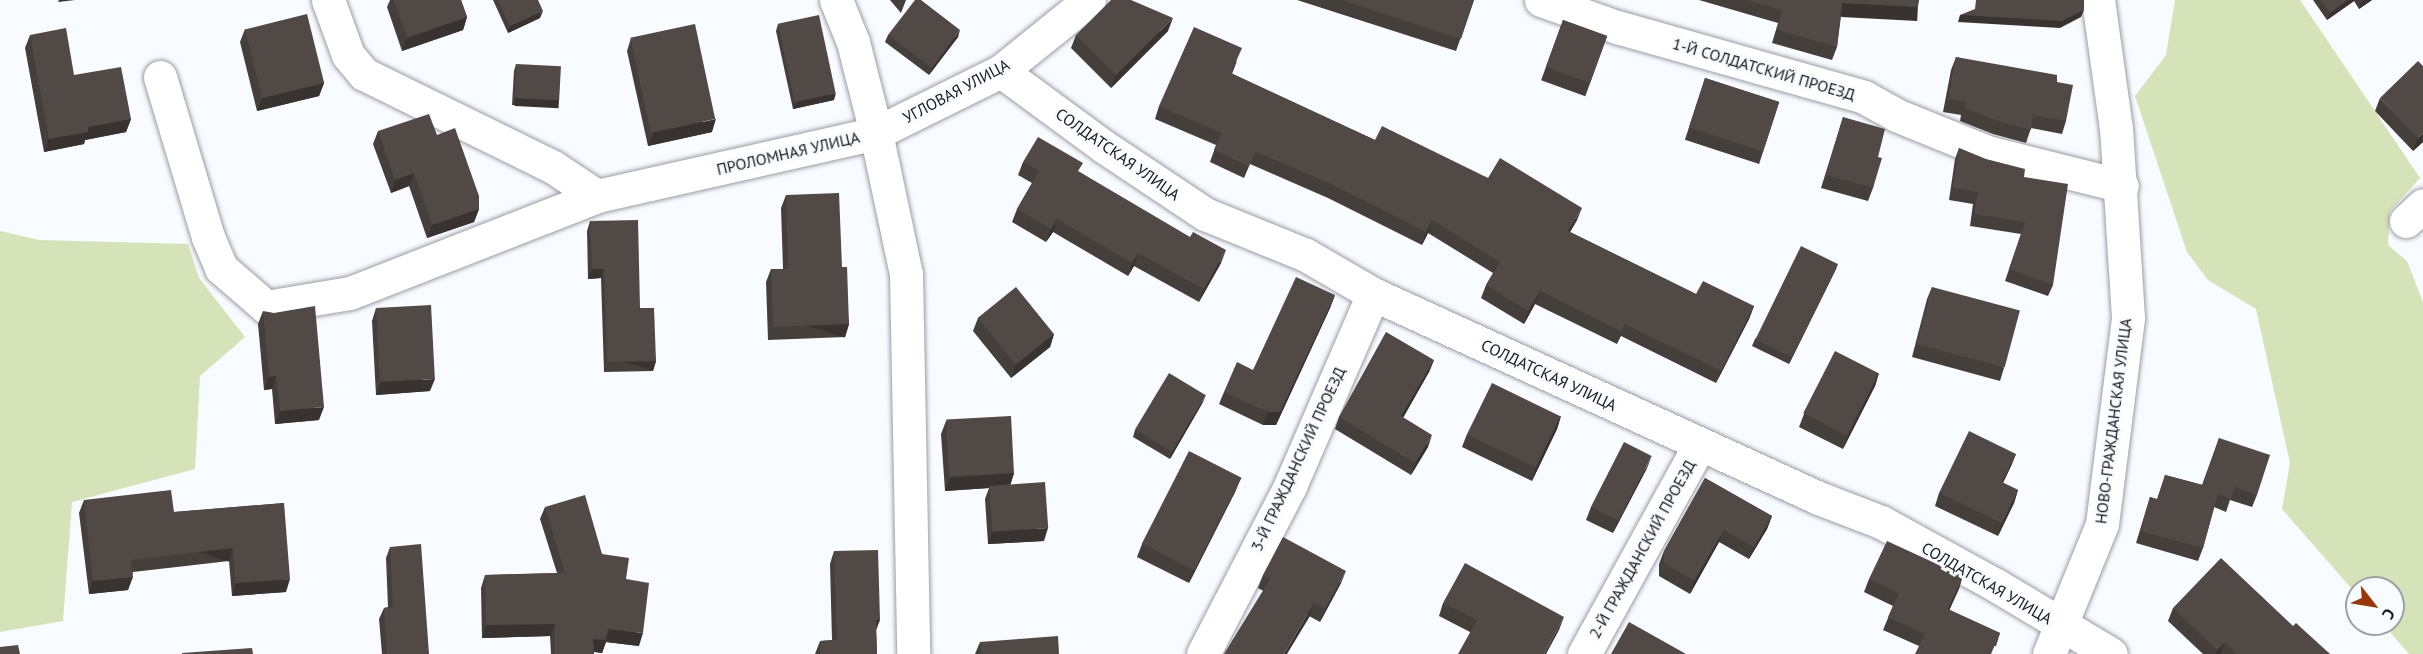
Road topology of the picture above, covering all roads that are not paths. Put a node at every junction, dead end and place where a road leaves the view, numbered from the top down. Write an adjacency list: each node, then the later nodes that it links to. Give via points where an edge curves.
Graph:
1 (328, 0): 10 (street, via 348,56 364,74 553,167)
2 (836, 0): 8 (street, via 853,42)
3 (1089, 0): 6 (street, УГЛОВАЯ УЛИЦА)
4 (1541, 0): 9 (street, 1-Й СОЛДАТСКИЙ ПРОЕЗД, via 1617,27 1864,97 1912,122 1987,152)
5 (2098, 0): 9 (street, НОВО-ГРАЖДАНСКАЯ УЛИЦА)
6 (1001, 71): 8 (street, УГЛОВАЯ УЛИЦА); 11 (street, СОЛДАТСКАЯ УЛИЦА, via 1205,214 1306,255)
7 (160, 76): 10 (street, ПРОЛОМНАЯ УЛИЦА, via 208,237 221,268 266,307 350,293)
8 (876, 133): 10 (street, ПРОЛОМНАЯ УЛИЦА); 14 (street, ПРОЛОМНАЯ УЛИЦА, via 906,274)
9 (2122, 186): 13 (street, НОВО-ГРАЖДАНСКАЯ УЛИЦА, via 2128,318 2102,524)
10 (597, 196)
11 (1373, 294): 12 (street, СОЛДАТСКАЯ УЛИЦА); 15 (street, 3-Й ГРАЖДАНСКИЙ ПРОЕЗД, via 1290,486)
12 (1700, 444): 13 (street, СОЛДАТСКАЯ УЛИЦА, via 1881,522 1994,584); 16 (street, 2-Й ГРАЖДАНСКИЙ ПРОЕЗД)
13 (2054, 640): 17 (street, СОЛДАТСКАЯ УЛИЦА)
14 (913, 654)
15 (1203, 654)
16 (1584, 654)
17 (2111, 654)

